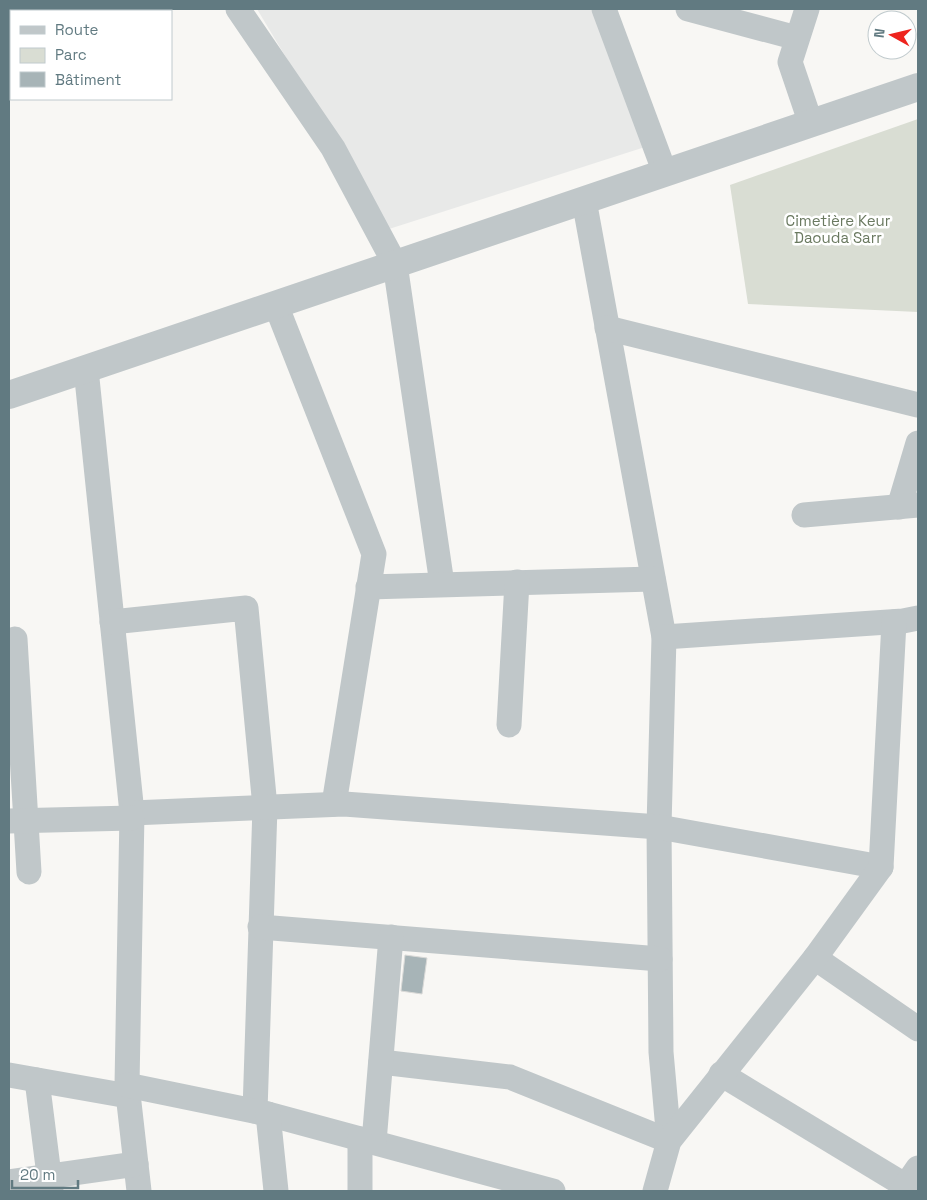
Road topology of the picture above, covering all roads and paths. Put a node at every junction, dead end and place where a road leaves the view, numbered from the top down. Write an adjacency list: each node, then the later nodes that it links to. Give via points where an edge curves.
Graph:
1 (238, 9): 10 (street, via 332,148)
2 (604, 9): 8 (street)
3 (688, 9): 5 (street)
4 (807, 9): 5 (street)
5 (797, 38): 7 (street, via 790,62)
6 (918, 87): 7 (street)
7 (811, 124): 8 (street)
8 (665, 173): 9 (street)
9 (584, 200): 10 (street); 12 (street)
10 (395, 264): 11 (street); 21 (street)
11 (276, 305): 13 (street); 22 (street, via 374,554)
12 (607, 328): 15 (street); 19 (street)
13 (86, 369): 14 (street); 24 (street)
14 (9, 395)
15 (918, 405)
16 (918, 443): 17 (street)
17 (909, 506): 18 (street)
18 (804, 515)
19 (653, 579): 20 (street); 26 (street)
20 (517, 582): 21 (street); 28 (street)
21 (442, 584): 22 (street)
22 (368, 586): 29 (street)
23 (918, 618): 25 (street)
24 (112, 622): 30 (street, via 246,608); 31 (street)
25 (894, 622): 26 (street); 34 (street)
26 (664, 637): 33 (street)
27 (15, 639): 32 (street)
28 (508, 725)
29 (334, 804): 30 (street); 33 (street)
30 (265, 807): 31 (street); 36 (street)
31 (132, 816): 32 (street); 45 (street)
32 (17, 821): 35 (street)
33 (659, 827): 34 (street); 39 (street)
34 (881, 867): 38 (street)
35 (29, 872)
36 (260, 927): 37 (street); 46 (street)
37 (391, 937): 39 (street); 41 (street)
38 (815, 958): 40 (street); 42 (street)
39 (660, 959): 48 (street, via 661,1052)
40 (918, 1029)
41 (381, 1062): 47 (street); 48 (street, via 510,1077)
42 (721, 1074): 48 (street); 51 (street)
43 (9, 1075): 44 (street)
44 (37, 1080): 45 (street); 52 (street)
45 (127, 1090): 46 (street); 49 (street)
46 (261, 1112): 47 (street); 55 (street)
47 (367, 1141): 53 (street); 56 (street)
48 (669, 1141): 58 (street)
49 (136, 1164): 52 (street); 54 (street)
50 (9, 1182): 52 (street)
51 (909, 1182)
52 (51, 1184)
53 (522, 1187): 57 (street)
54 (139, 1191)
55 (276, 1191)
56 (360, 1191)
57 (553, 1191)
58 (655, 1191)

